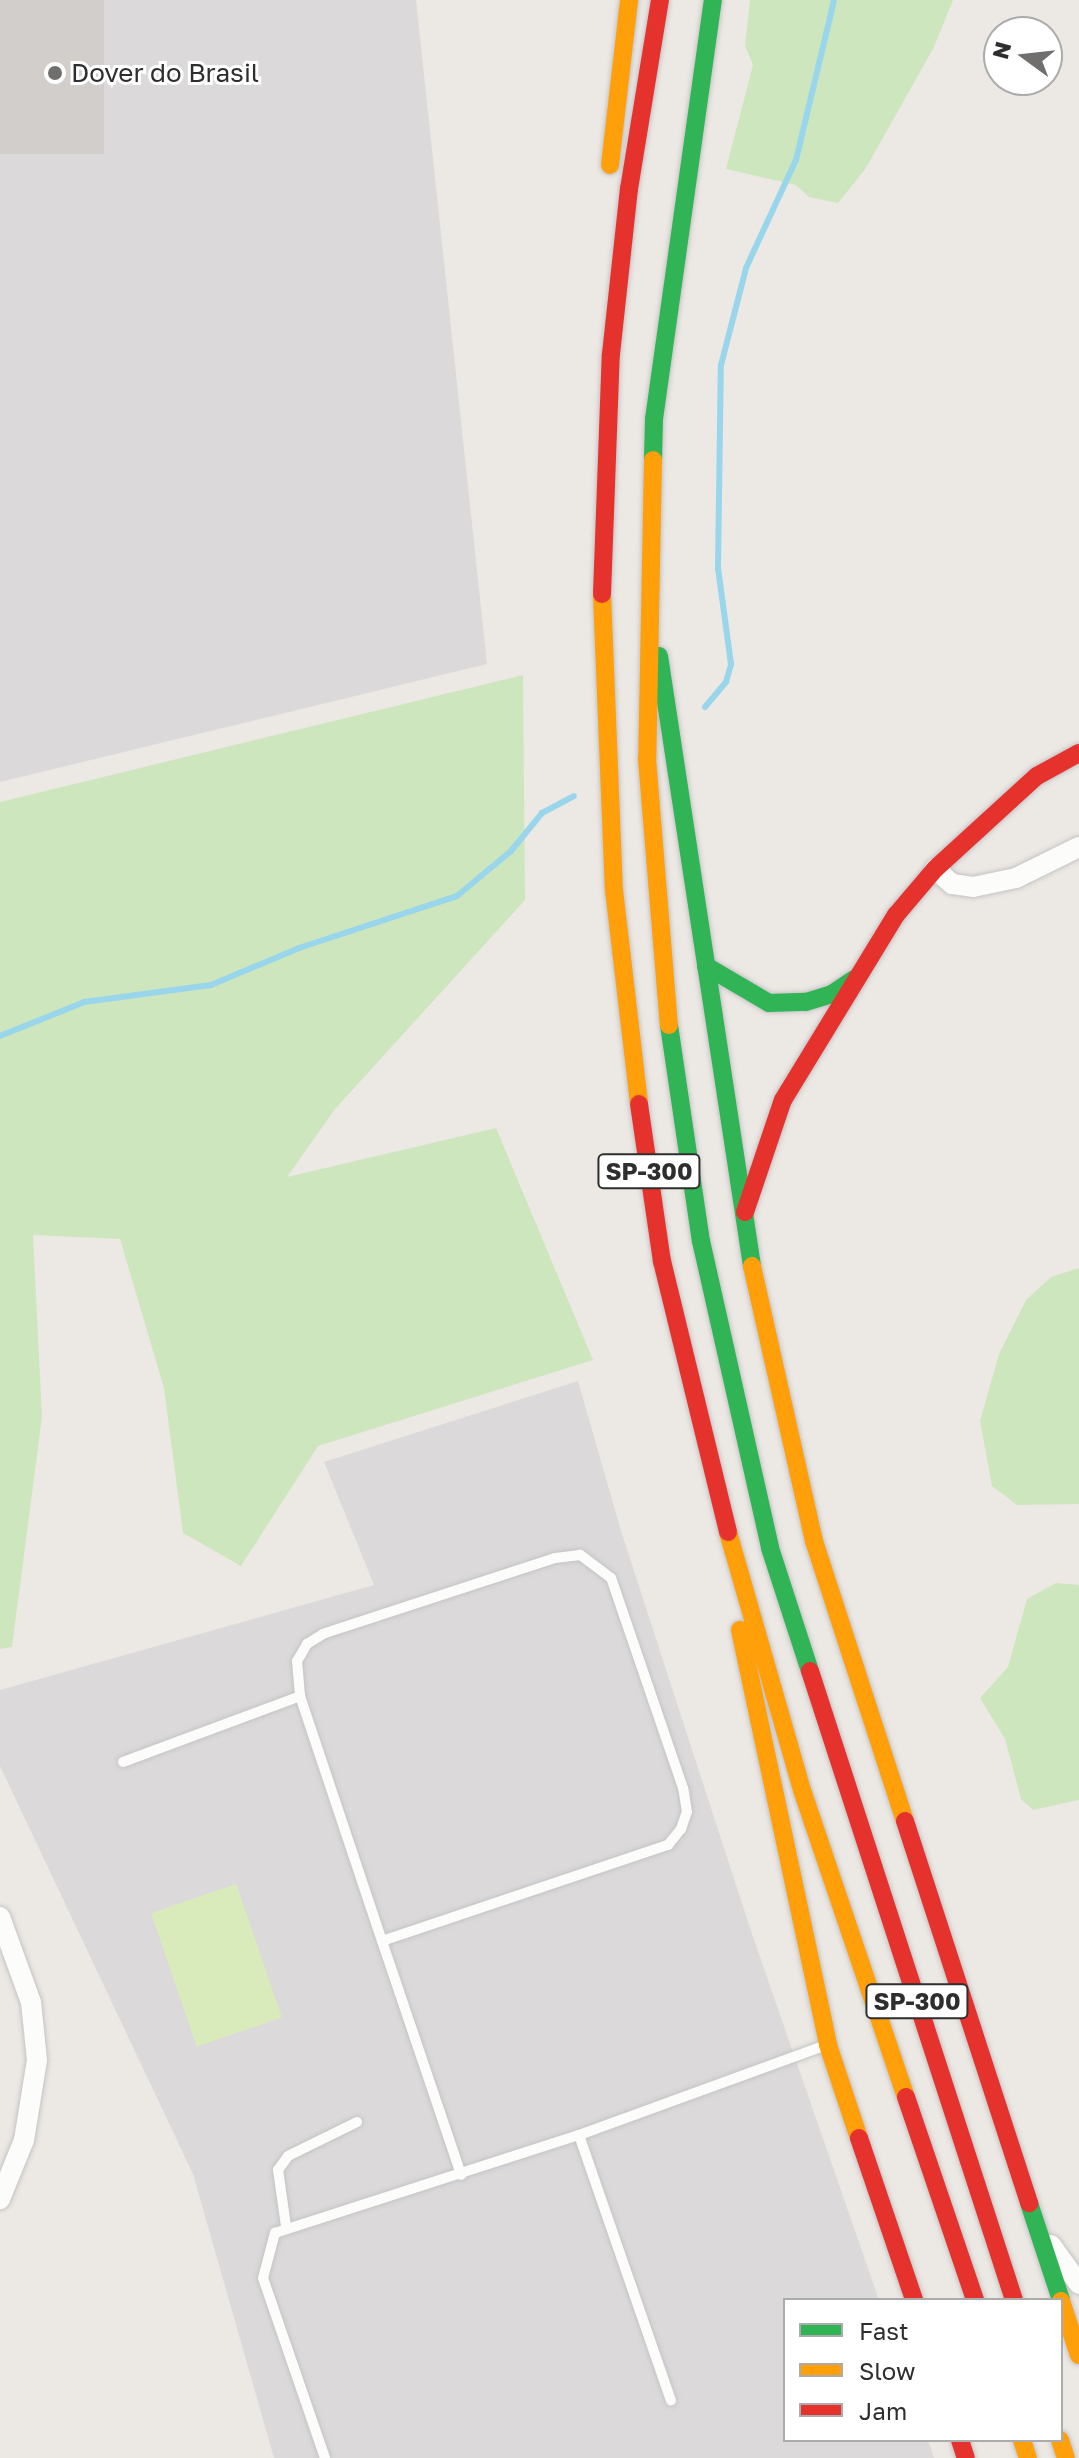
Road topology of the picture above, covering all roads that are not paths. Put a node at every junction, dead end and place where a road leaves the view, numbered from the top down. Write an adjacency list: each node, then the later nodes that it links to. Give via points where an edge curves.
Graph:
1 (629, 0): 4 (main road)
2 (660, 0): 12 (main road, SP-300, via 628,204 604,464 601,611)
3 (713, 0): 6 (main road, SP-300, via 661,347)
4 (607, 190)
5 (600, 264): 12 (main road, via 586,620)
6 (651, 617): 13 (main road); 31 (main road, SP-300, via 647,759 660,968 701,1241 731,1387 770,1548)
7 (1079, 734): 9 (main road)
8 (1079, 753): 9 (main road)
9 (1037, 776): 11 (main road)
10 (1079, 847): 11 (street, via 1016,878 973,887 952,884)
11 (935, 869): 14 (main road, via 896,915)
12 (614, 890): 16 (main road, SP-300, via 662,1261)
13 (706, 966): 14 (main road, via 769,1003 806,1002 832,994); 15 (main road)
14 (855, 978): 15 (main road, via 783,1100)
15 (742, 1222): 26 (main road, via 814,1541)
16 (706, 1449): 21 (main road, via 781,1839); 30 (main road, SP-300, via 802,1790)
17 (300, 1696): 18 (lane); 20 (lane); 20 (lane, via 297,1661 307,1644 323,1634 555,1558 580,1555 611,1578 683,1788 687,1812 668,1845)
18 (123, 1762)
19 (0, 1917): 25 (street, via 31,2002 37,2060 24,2140)
20 (382, 1941): 24 (lane)
21 (828, 2045): 23 (lane); 29 (main road)
22 (357, 2122): 27 (lane, via 288,2156 278,2170)
23 (579, 2135): 24 (lane); 35 (lane)
24 (461, 2175): 27 (lane)
25 (0, 2199)
26 (1036, 2225): 28 (street); 32 (main road)
27 (286, 2226): 36 (lane, via 269,2245 263,2278)
28 (1079, 2284)
29 (913, 2298)
30 (974, 2298)
31 (1013, 2298)
32 (1060, 2298)
33 (1063, 2306): 34 (main road)
34 (1079, 2355)
35 (671, 2400)
36 (325, 2458)

